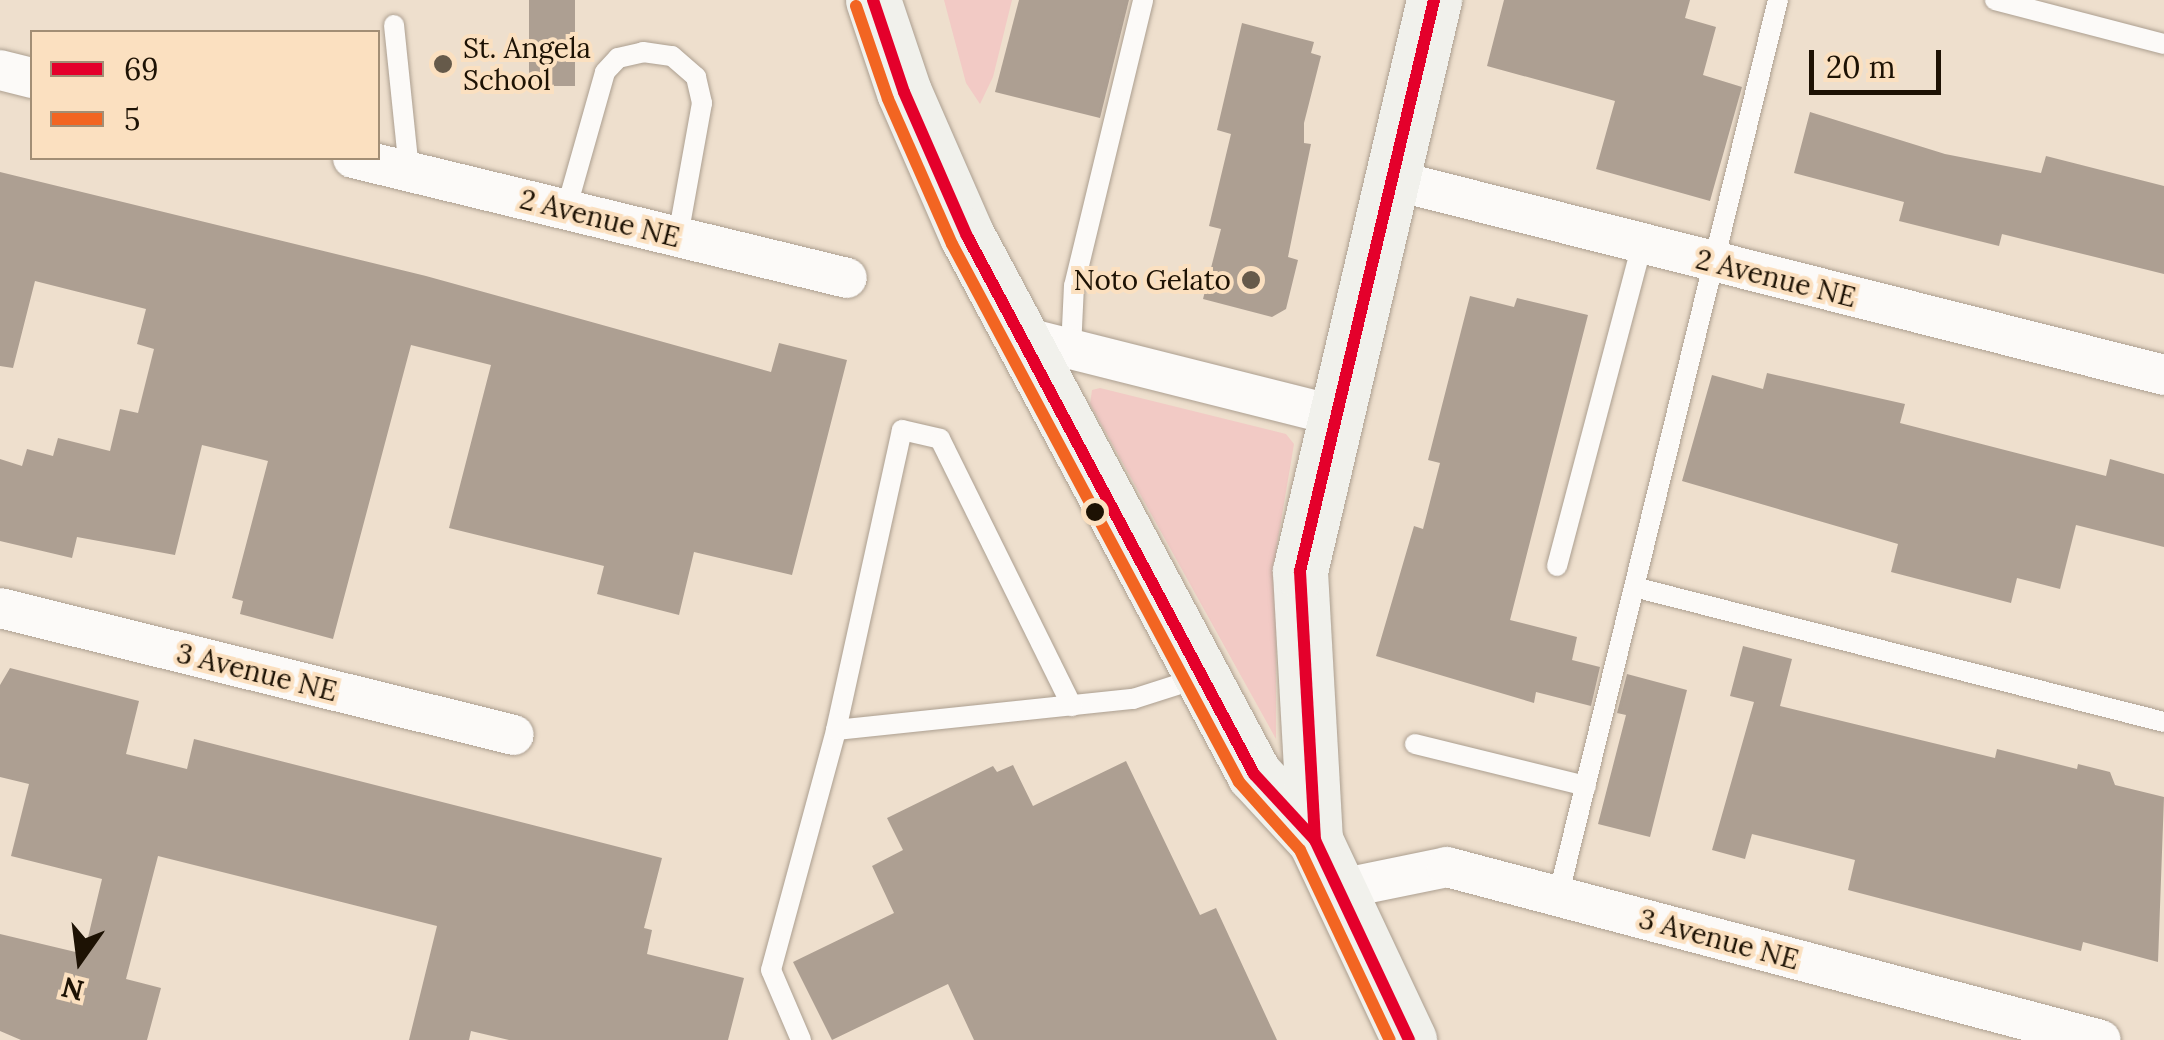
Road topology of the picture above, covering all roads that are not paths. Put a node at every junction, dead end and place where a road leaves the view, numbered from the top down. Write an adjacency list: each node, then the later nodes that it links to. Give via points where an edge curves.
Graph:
1 (873, 0): 18 (main road, via 937,175)
2 (1143, 0): 19 (lane, via 1074,286)
3 (1434, 0): 12 (main road)
4 (1778, 0): 16 (lane)
5 (1995, 0): 7 (lane)
6 (394, 25): 11 (lane)
7 (2164, 44)
8 (0, 70): 9 (street)
9 (30, 78)
10 (361, 160): 11 (street, 2 Avenue NE)
11 (409, 172): 13 (street, 2 Avenue NE)
12 (1389, 179): 15 (street, 2 Avenue NE); 21 (main road)
13 (566, 210): 14 (street, 2 Avenue NE); 14 (lane, via 604,72 618,58 643,52 672,56 696,77 702,103)
14 (678, 237): 17 (street, 2 Avenue NE)
15 (1642, 244): 16 (street, 2 Avenue NE); 22 (lane)
16 (1714, 262): 20 (street, 2 Avenue NE); 23 (lane)
17 (847, 278)
18 (1019, 336): 19 (street); 25 (main road)
19 (1071, 350): 21 (street)
20 (2164, 375)
21 (1333, 415): 32 (main road, via 1300,571)
22 (1556, 566)
23 (1634, 587): 27 (lane); 31 (lane)
24 (0, 608): 29 (street, 3 Avenue NE)
25 (1204, 676): 26 (lane, via 1133,699); 32 (main road, via 1254,774)
26 (1072, 706): 28 (lane); 28 (lane, via 940,439 902,430)
27 (2164, 722)
28 (836, 730): 35 (lane, via 771,970)
29 (514, 735)
30 (1415, 744): 31 (lane)
31 (1586, 786): 34 (lane)
32 (1315, 840): 33 (main road)
33 (1335, 890): 34 (street, 3 Avenue NE, via 1447,867); 36 (main road)
34 (1558, 897): 37 (street, 3 Avenue NE)
35 (801, 1040)
36 (1409, 1040)
37 (2101, 1040)

